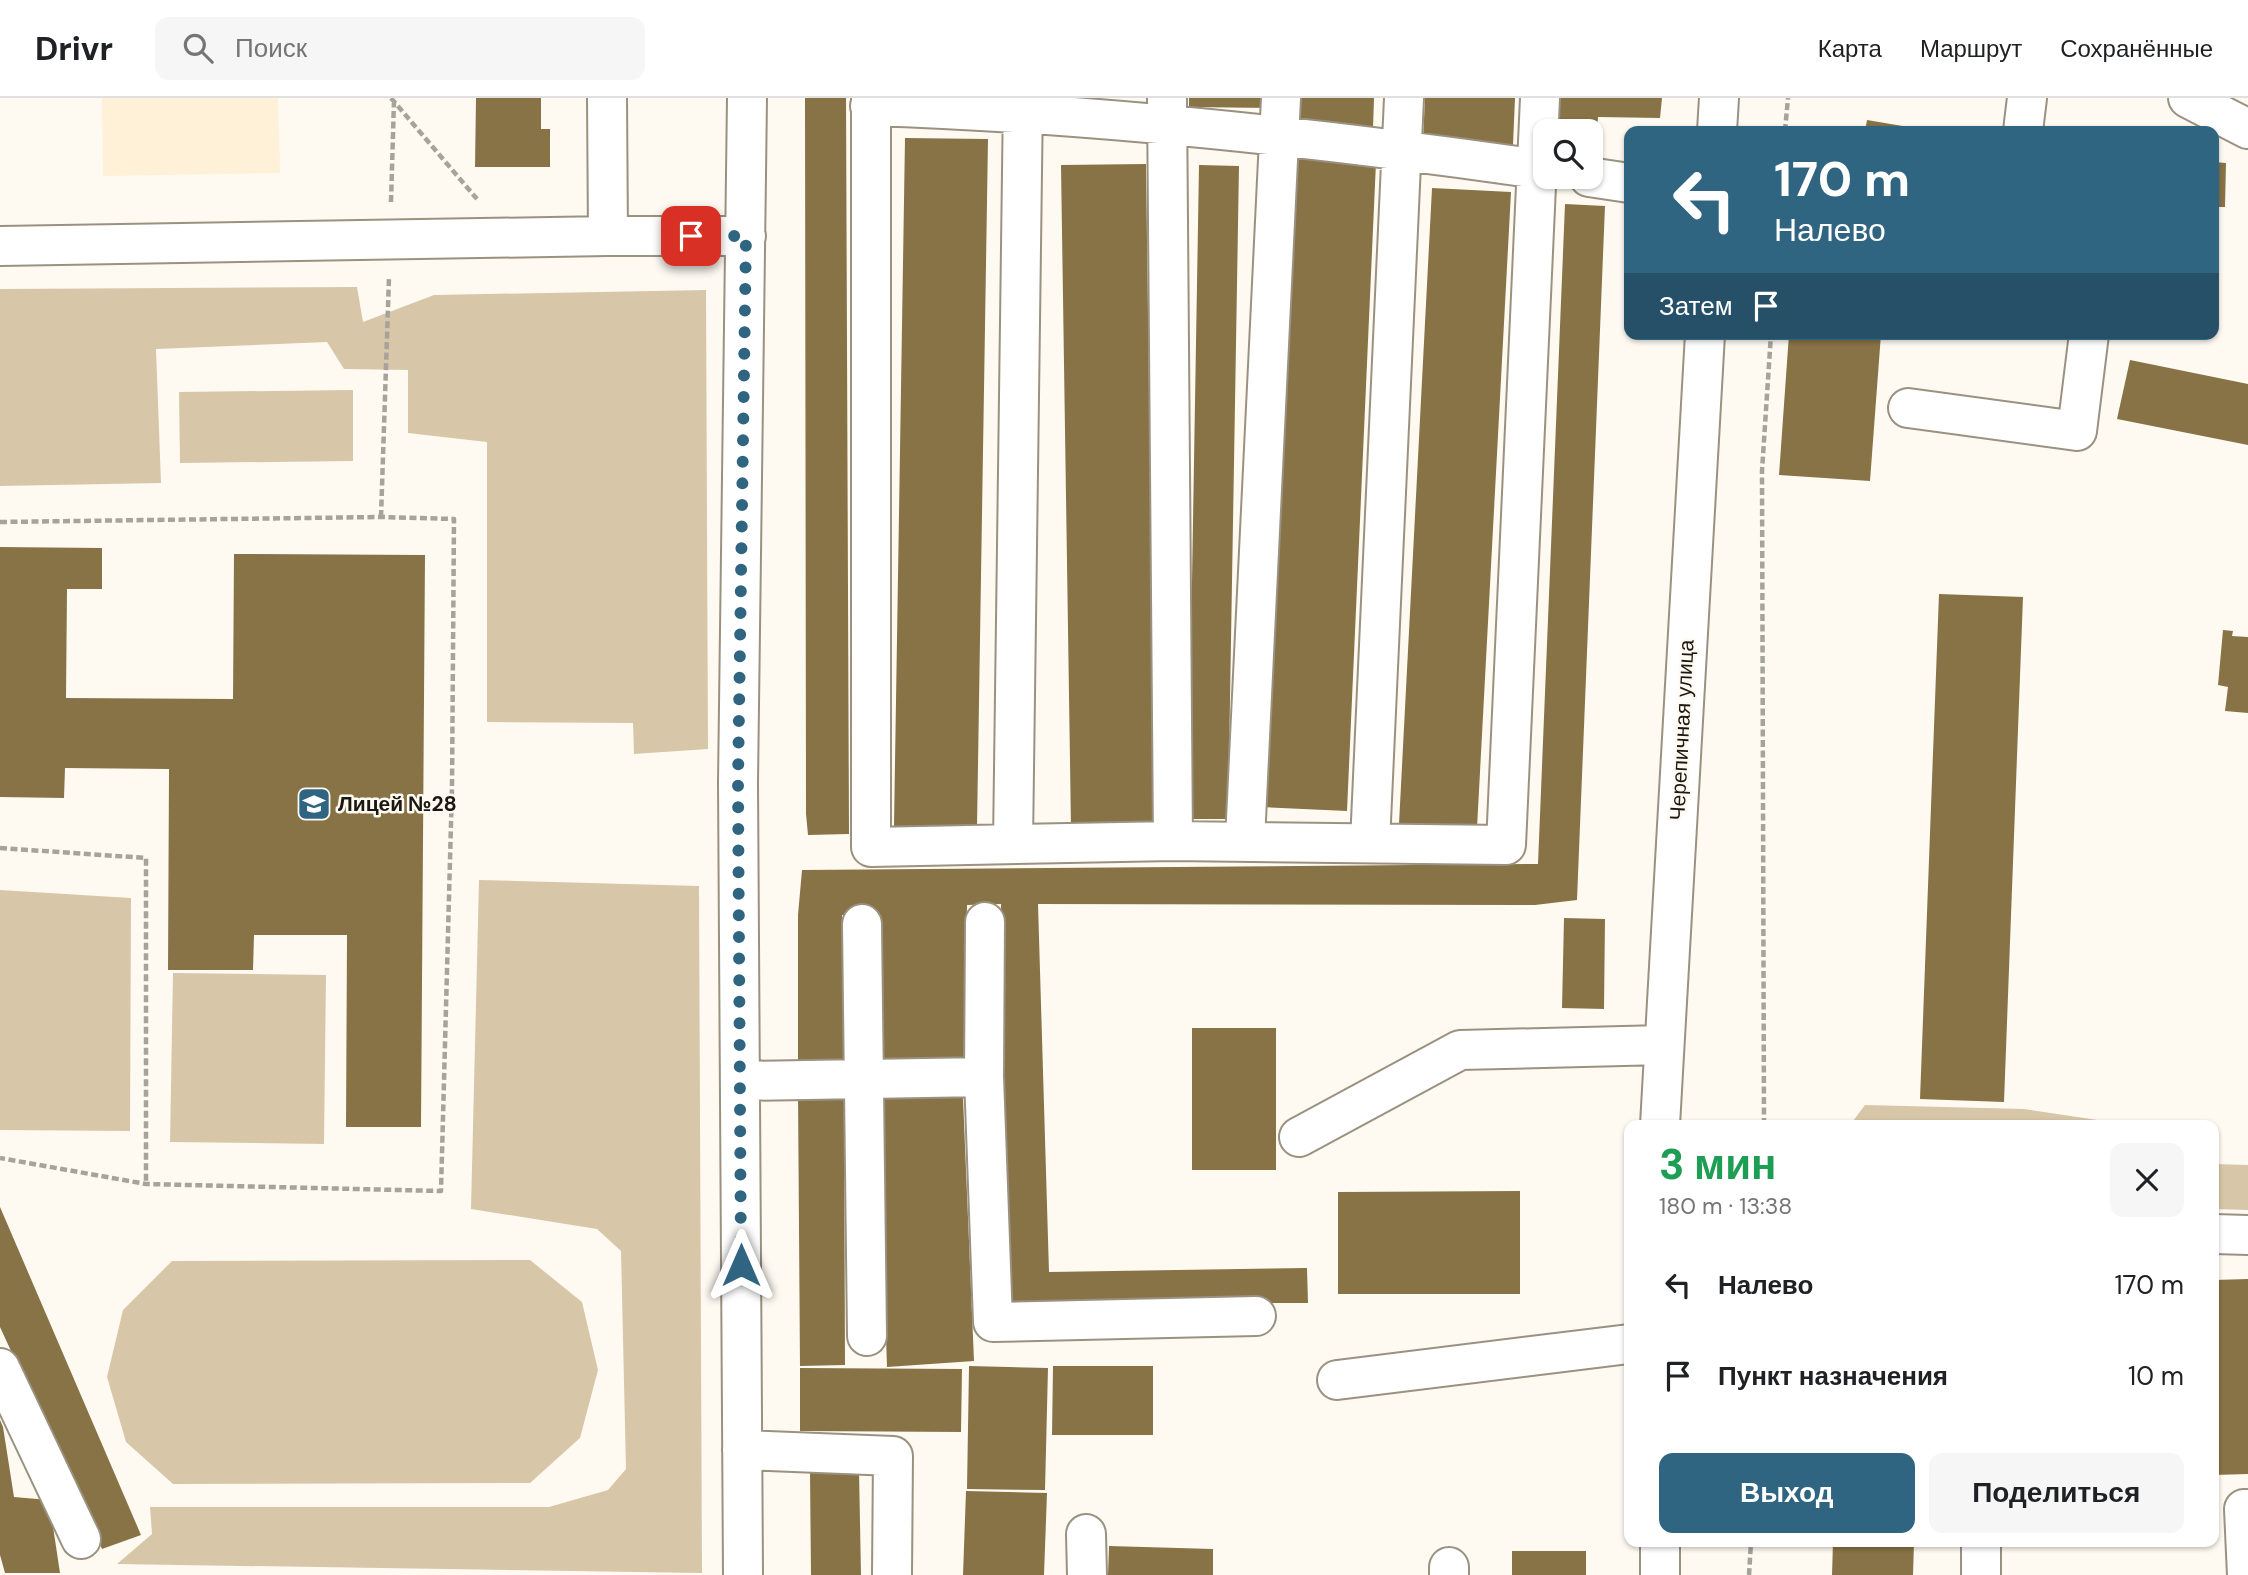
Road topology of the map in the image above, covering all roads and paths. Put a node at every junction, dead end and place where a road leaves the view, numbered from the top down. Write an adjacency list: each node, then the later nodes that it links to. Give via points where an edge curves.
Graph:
1 (607, 98): 24 (street)
2 (747, 98): 25 (street)
3 (1404, 98): 19 (street)
4 (1540, 98): 14 (street)
5 (1719, 98): 15 (street)
6 (1788, 98): 16 (path)
7 (2027, 98): 17 (street)
8 (2188, 98): 18 (street)
9 (392, 99): 26 (path); 27 (path)
10 (871, 102): 11 (street, via 972,109); 38 (street, via 871,847)
11 (1023, 106): 12 (street); 38 (street)
12 (1166, 112): 13 (street); 36 (street)
13 (1280, 117): 19 (street); 35 (street)
14 (1540, 119)
15 (1717, 126)
16 (1785, 126)
17 (2024, 126)
18 (2248, 129)
19 (1401, 151): 20 (street); 37 (street)
20 (1533, 169)
21 (1603, 179): 22 (street)
22 (1624, 182)
23 (1539, 189): 37 (street, via 1506,845)
24 (608, 236): 25 (street); 26 (street)
25 (746, 236): 45 (street, via 738,782)
26 (510, 238): 27 (street)
27 (390, 240): 28 (street); 33 (path)
28 (0, 246)
29 (1705, 340): 42 (street, Черепичная улица)
30 (1771, 340): 47 (path, via 1762,471)
31 (2087, 340): 32 (street, via 2077,431)
32 (1908, 408)
33 (381, 517): 34 (path); 50 (path, via 454,519 441,1191)
34 (0, 522)
35 (1245, 840): 36 (street); 37 (street)
36 (1173, 841): 38 (street)
37 (1370, 842)
38 (1013, 844)
39 (0, 848): 50 (path, via 146,858)
40 (985, 922): 43 (street)
41 (862, 924): 44 (street)
42 (1663, 1045): 46 (street, Черепичная улица); 48 (street, via 1460,1049)
43 (984, 1077): 44 (street); 53 (street, via 993,1322)
44 (864, 1079): 45 (street); 54 (street)
45 (740, 1081): 58 (street)
46 (1660, 1120)
47 (1764, 1120)
48 (1299, 1137)
49 (0, 1158): 50 (path)
50 (146, 1184)
51 (2219, 1234): 52 (street)
52 (2248, 1235)
53 (1256, 1317)
54 (867, 1336)
55 (1624, 1345): 57 (street)
56 (0, 1368): 61 (street)
57 (1337, 1380)
58 (742, 1450): 65 (street); 66 (street, via 893,1456)
59 (2248, 1509): 71 (street, via 2244,1509)
60 (1086, 1534): 67 (street)
61 (81, 1539)
62 (1660, 1547): 68 (street)
63 (1751, 1547): 69 (path)
64 (1981, 1547): 70 (street)
65 (743, 1575)
66 (892, 1575)
67 (1087, 1575)
68 (1660, 1575)
69 (1749, 1575)
70 (1981, 1575)
71 (2247, 1575)

